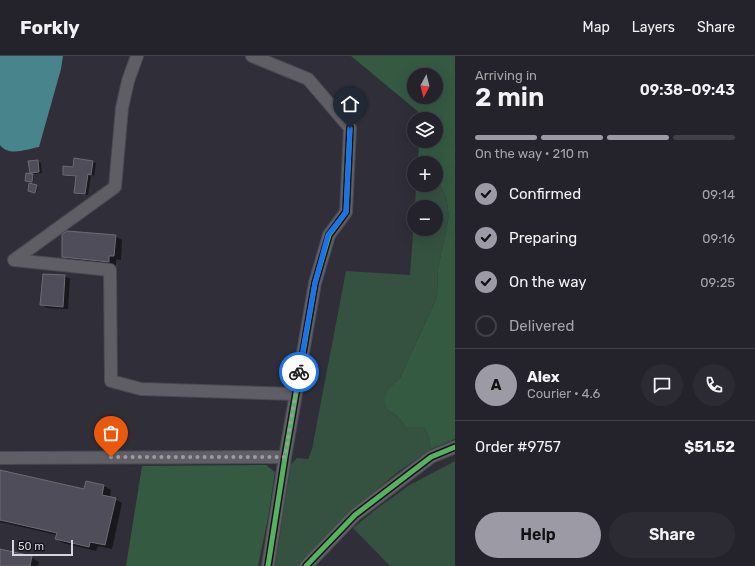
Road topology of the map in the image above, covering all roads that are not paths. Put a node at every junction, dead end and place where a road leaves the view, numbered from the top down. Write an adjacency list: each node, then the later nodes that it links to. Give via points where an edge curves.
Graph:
1 (137, 56): 3 (street, via 122,108 115,187 14,260 110,270 111,381 141,389)
2 (252, 56): 3 (street, via 308,79 350,128 346,212 328,235 315,283)
3 (295, 394): 5 (street)
4 (455, 447): 8 (street, via 431,457 355,515)
5 (285, 457): 6 (street); 7 (street)
6 (0, 458)
7 (268, 566)
8 (306, 566)

